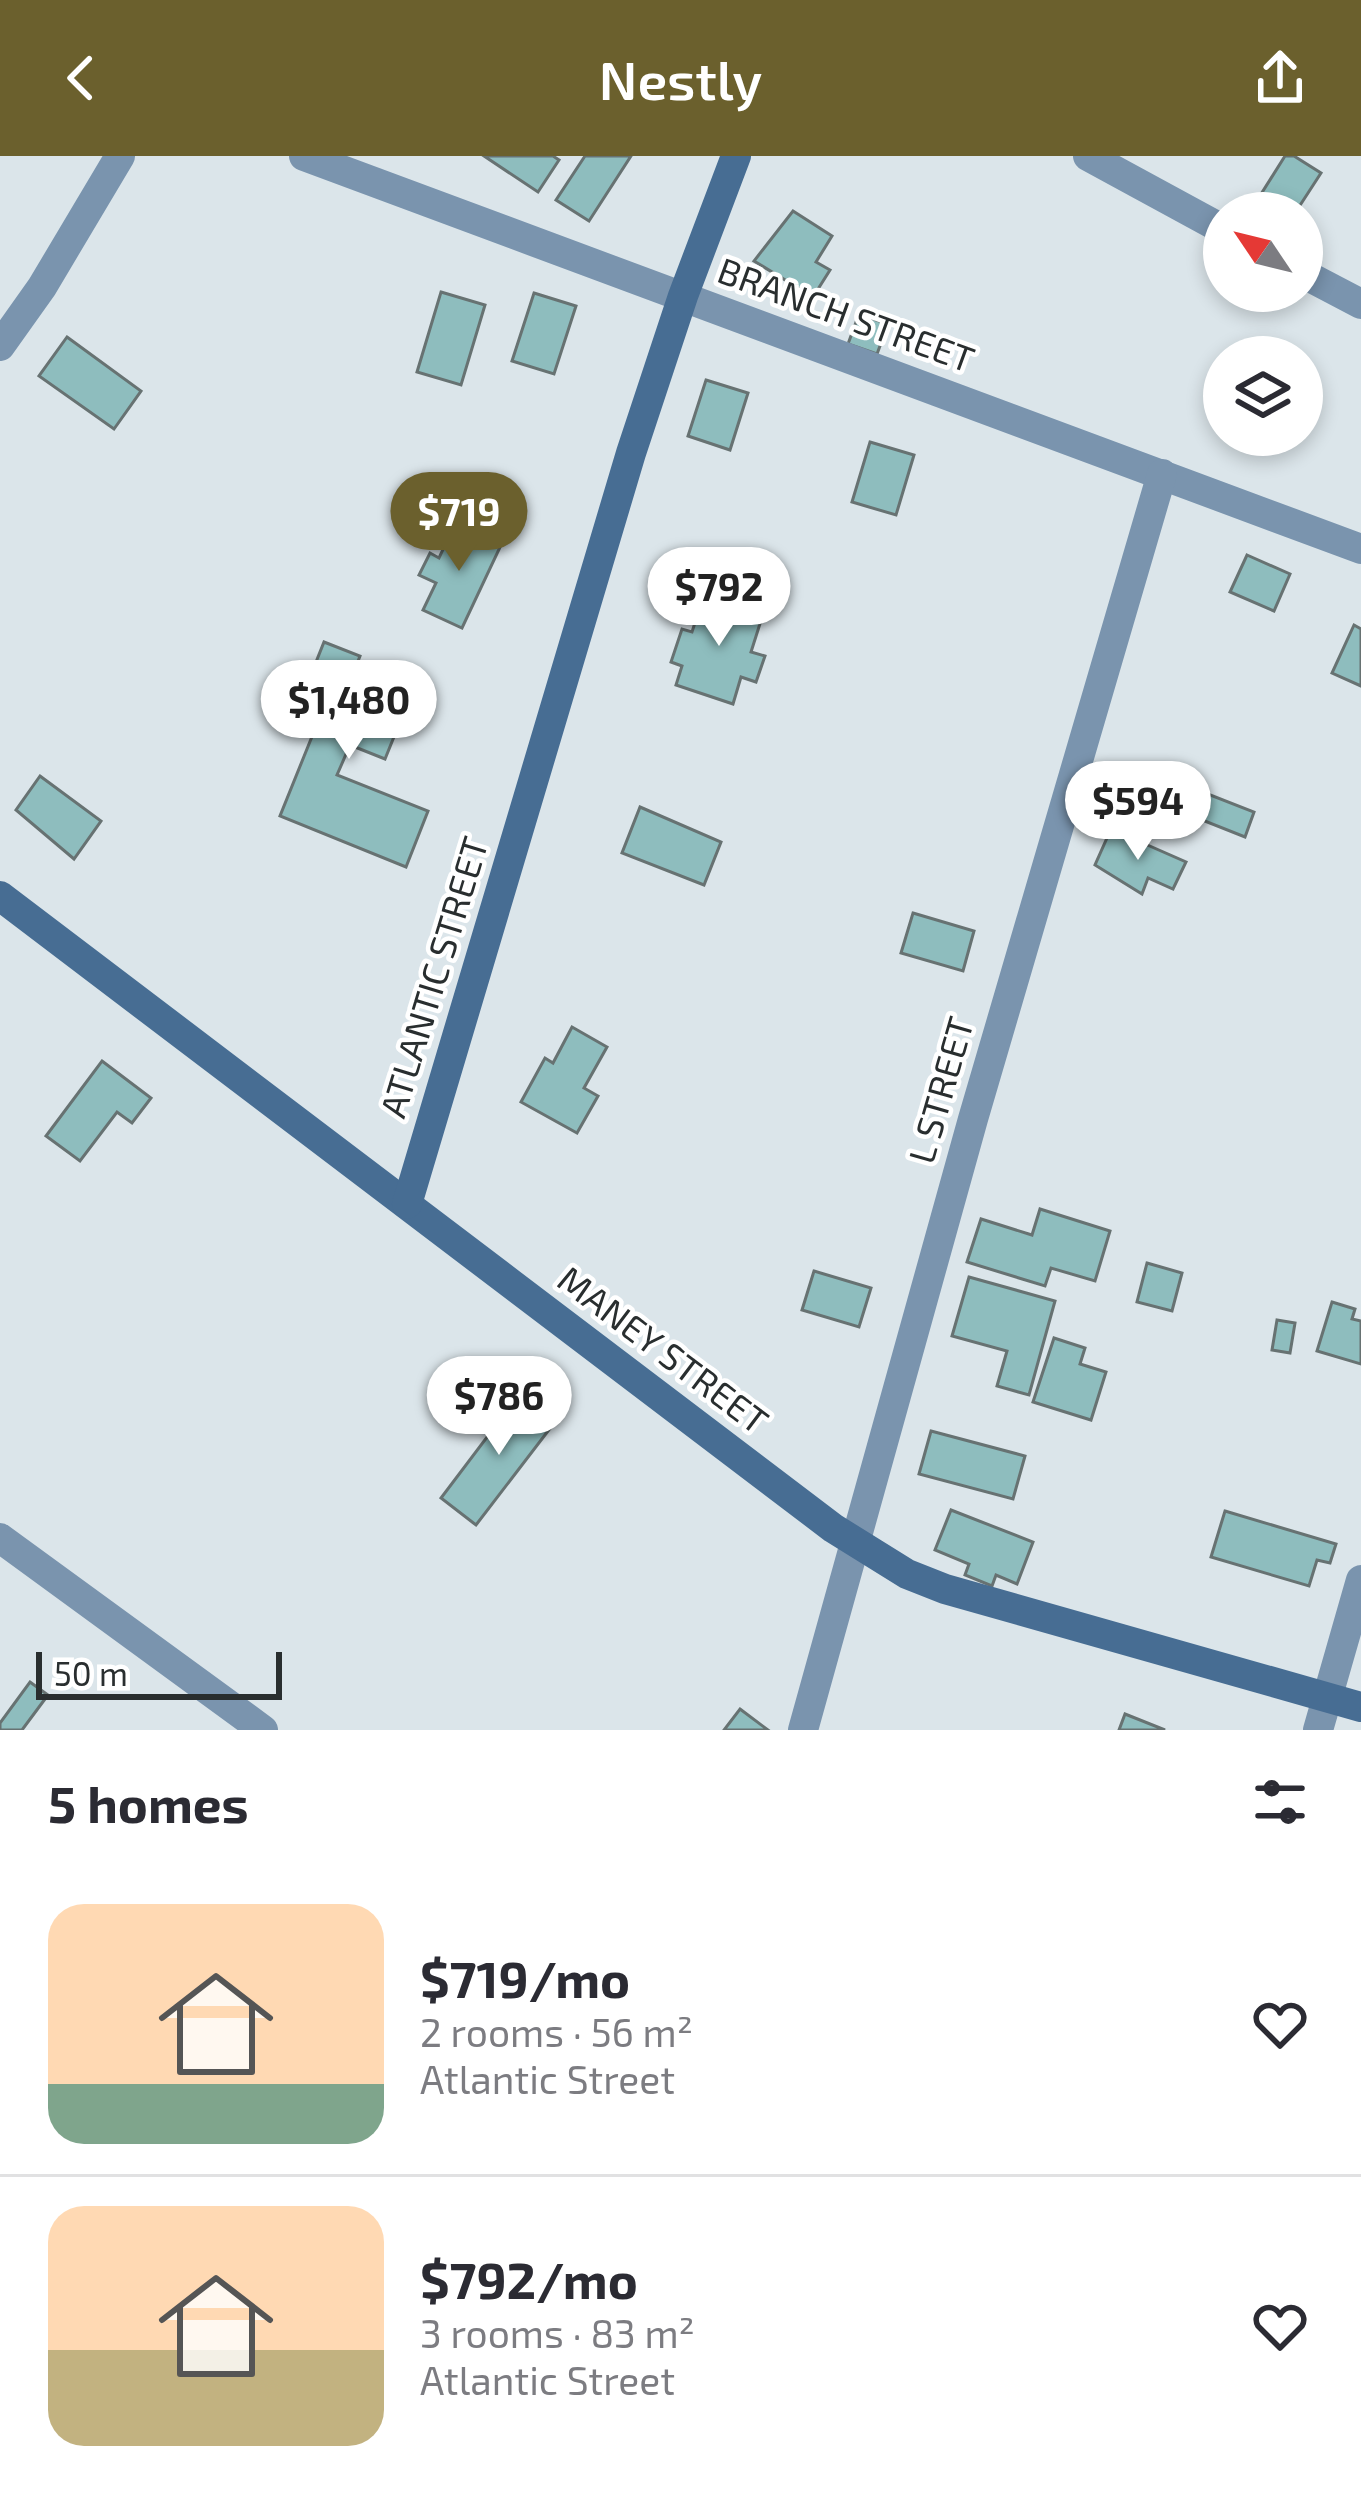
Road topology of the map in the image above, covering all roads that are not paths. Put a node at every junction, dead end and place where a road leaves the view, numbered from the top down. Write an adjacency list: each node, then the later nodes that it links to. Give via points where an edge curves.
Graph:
1 (120, 156): 9 (street)
2 (304, 156): 7 (street, BRANCH STREET)
3 (736, 156): 7 (street, ATLANTIC STREET)
4 (1088, 156): 5 (street)
5 (1203, 219)
6 (1323, 284): 8 (street)
7 (682, 296): 10 (street, BRANCH STREET); 13 (street, ATLANTIC STREET)
8 (1361, 304)
9 (0, 346)
10 (1162, 474): 11 (street, BRANCH STREET); 15 (street, L STREET)
11 (1361, 549)
12 (0, 896): 13 (street, MANEY STREET)
13 (407, 1204): 15 (street, MANEY STREET)
14 (0, 1538): 19 (street)
15 (855, 1542): 17 (street, MANEY STREET, via 945,1589); 20 (street, L STREET)
16 (1361, 1580): 17 (street)
17 (1327, 1697): 18 (street, MANEY STREET); 21 (street)
18 (1361, 1707)
19 (262, 1730)
20 (803, 1730)
21 (1318, 1730)

